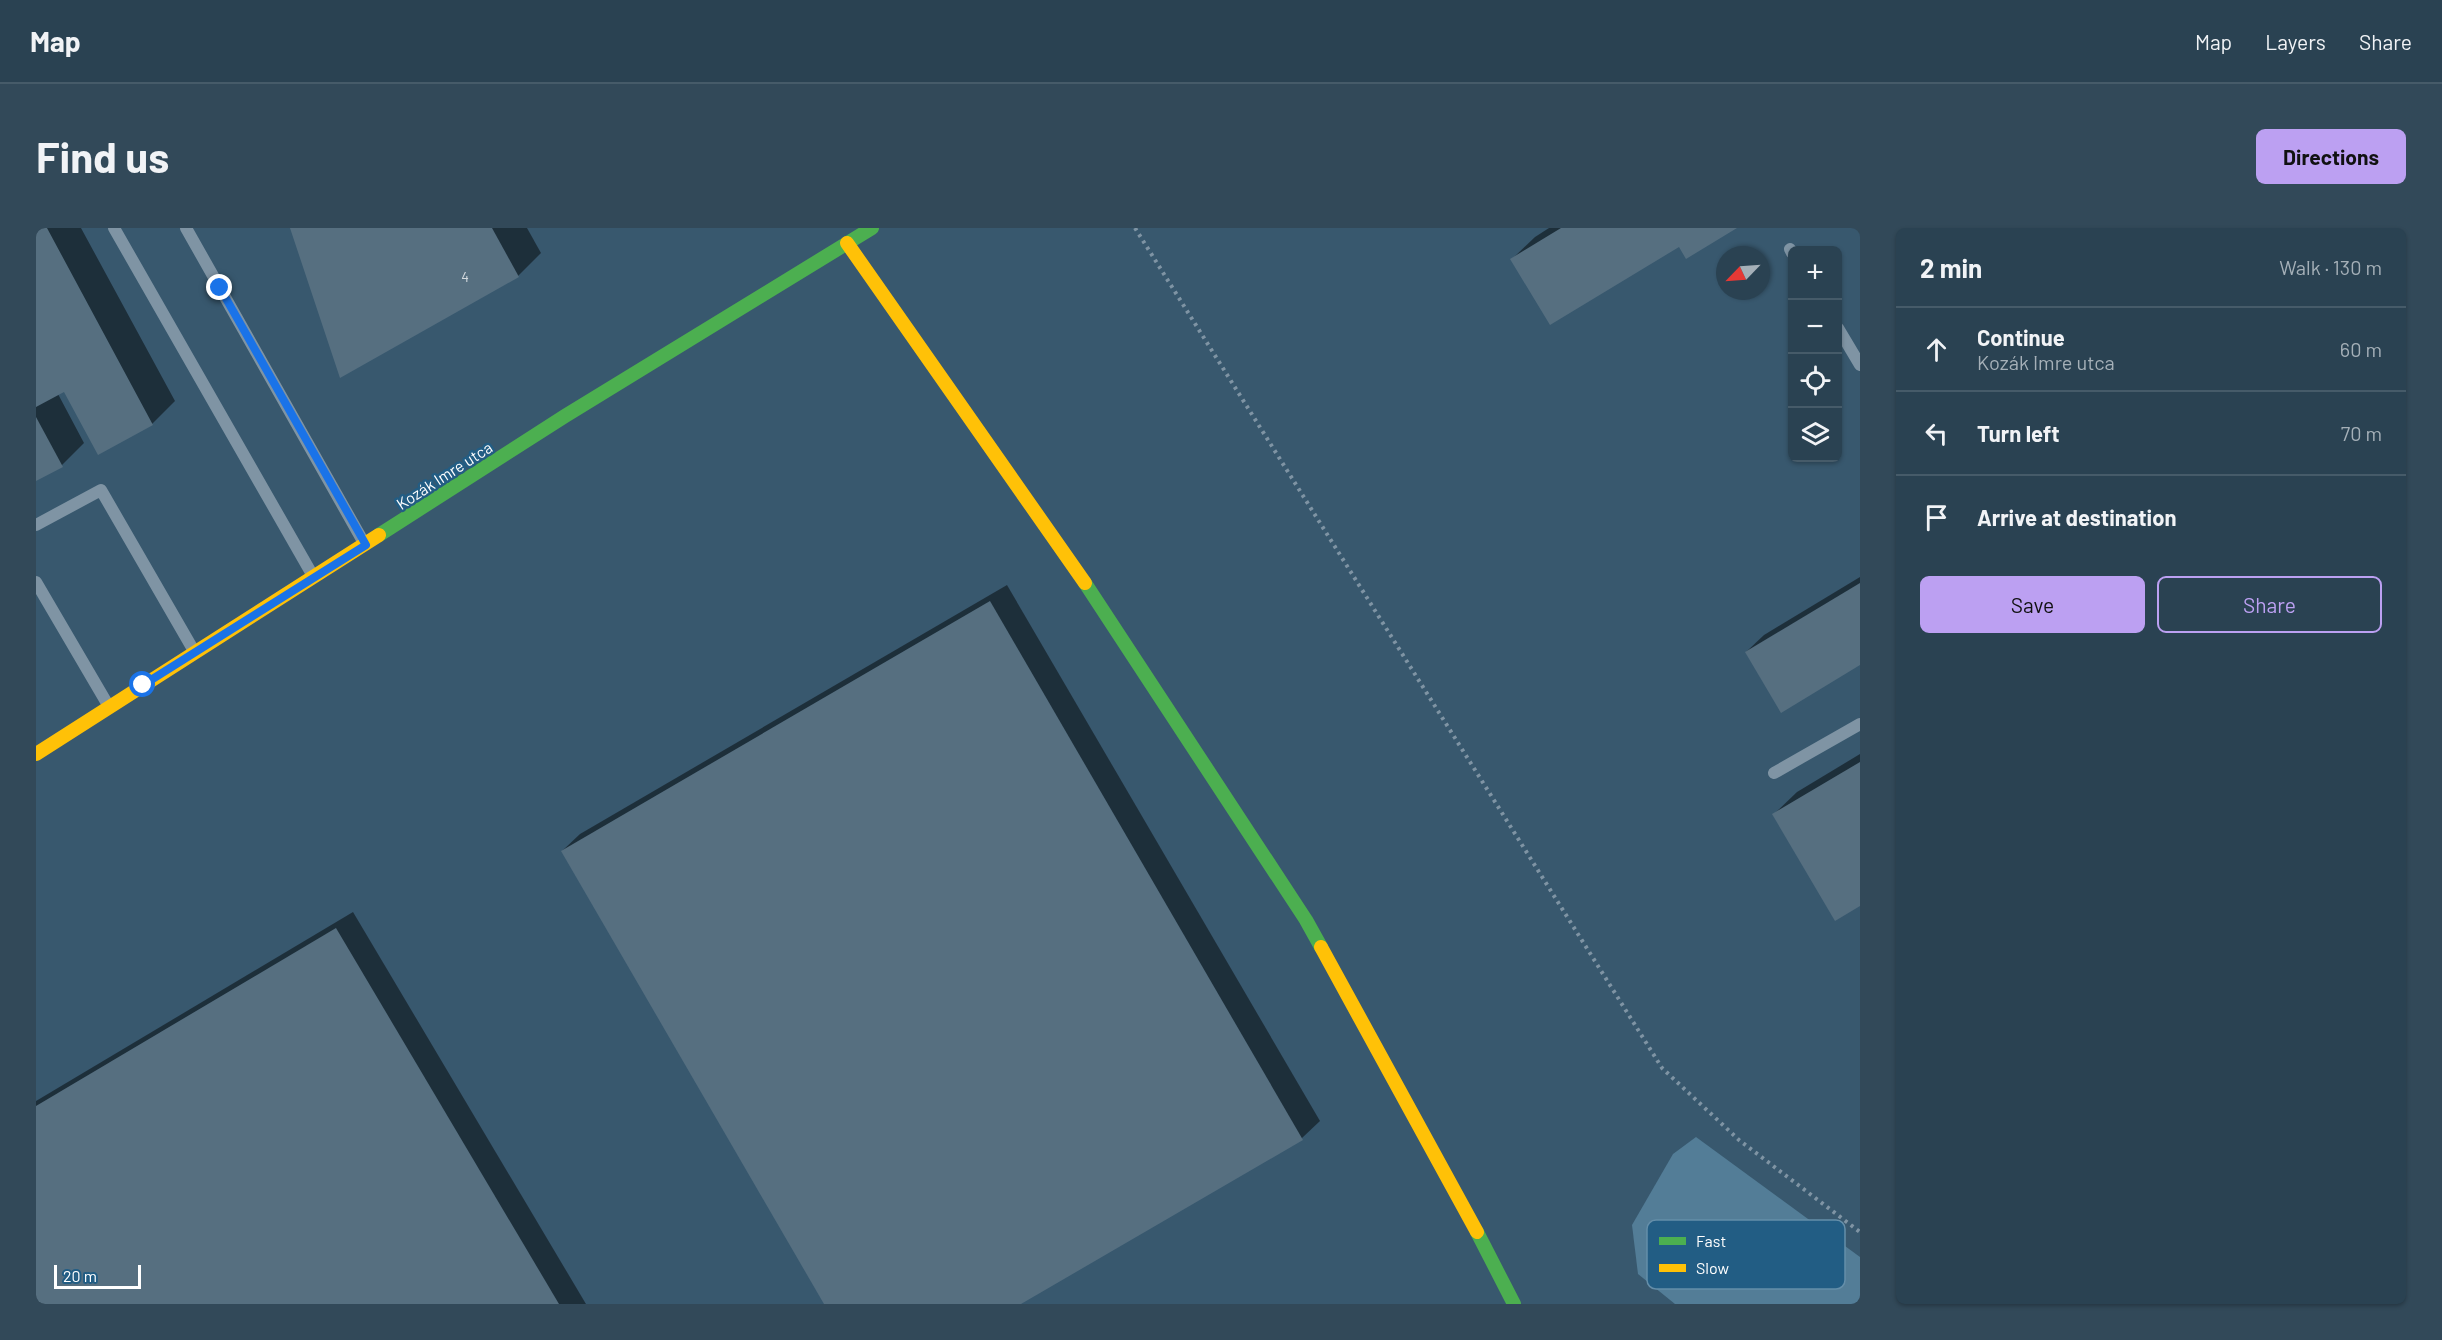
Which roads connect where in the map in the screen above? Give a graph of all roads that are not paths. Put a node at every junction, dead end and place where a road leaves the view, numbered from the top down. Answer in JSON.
{"nodes":[{"id":1,"x":114,"y":228,"type":"edge"},
{"id":2,"x":186,"y":228,"type":"edge"},
{"id":3,"x":872,"y":228,"type":"edge"},
{"id":4,"x":845,"y":239,"type":"junction"},
{"id":5,"x":1842,"y":335,"type":"edge"},
{"id":6,"x":1860,"y":366,"type":"edge"},
{"id":7,"x":36,"y":525,"type":"edge"},
{"id":8,"x":366,"y":545,"type":"junction"},
{"id":9,"x":314,"y":577,"type":"junction"},
{"id":10,"x":36,"y":582,"type":"edge"},
{"id":11,"x":194,"y":651,"type":"junction"},
{"id":12,"x":110,"y":707,"type":"junction"},
{"id":13,"x":1860,"y":724,"type":"edge"},
{"id":14,"x":41,"y":747,"type":"edge"},
{"id":15,"x":1774,"y":773,"type":"dead end"},
{"id":16,"x":1514,"y":1304,"type":"edge"}],
"edges":[{"from":1,"to":9,"type":"lane"},
{"from":2,"to":8,"type":"lane"},
{"from":3,"to":4,"type":"street","name":"Kozák Imre utca"},
{"from":4,"to":8,"type":"street","name":"Kozák Imre utca"},
{"from":4,"to":16,"type":"street"},
{"from":5,"to":6,"type":"lane"},
{"from":7,"to":11,"type":"lane"},
{"from":8,"to":9,"type":"street","name":"Kozák Imre utca"},
{"from":9,"to":11,"type":"street","name":"Kozák Imre utca"},
{"from":10,"to":12,"type":"lane"},
{"from":11,"to":12,"type":"street","name":"Kozák Imre utca"},
{"from":12,"to":14,"type":"street","name":"Kozák Imre utca"},
{"from":13,"to":15,"type":"lane"}]}
